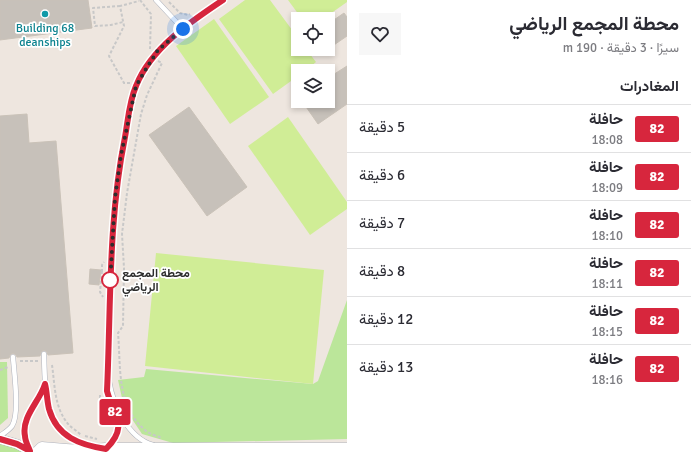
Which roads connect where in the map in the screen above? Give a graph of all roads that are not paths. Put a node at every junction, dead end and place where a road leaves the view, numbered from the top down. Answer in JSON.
{"nodes":[{"id":1,"x":156,"y":0,"type":"edge"},
{"id":2,"x":223,"y":0,"type":"edge"},
{"id":3,"x":183,"y":29,"type":"junction"},
{"id":4,"x":44,"y":354,"type":"dead end"},
{"id":5,"x":13,"y":356,"type":"dead end"},
{"id":6,"x":108,"y":372,"type":"junction"},
{"id":7,"x":45,"y":384,"type":"junction"},
{"id":8,"x":0,"y":437,"type":"edge"},
{"id":9,"x":103,"y":444,"type":"junction"},
{"id":10,"x":169,"y":444,"type":"junction"},
{"id":11,"x":347,"y":449,"type":"edge"},
{"id":12,"x":236,"y":450,"type":"edge"},
{"id":13,"x":33,"y":452,"type":"edge"}],
"edges":[{"from":1,"to":3,"type":"lane"},
{"from":2,"to":3,"type":"lane"},
{"from":3,"to":6,"type":"lane"},
{"from":4,"to":7,"type":"lane"},
{"from":5,"to":8,"type":"lane"},
{"from":6,"to":9,"type":"lane"},
{"from":6,"to":10,"type":"lane"},
{"from":7,"to":9,"type":"lane"},
{"from":7,"to":13,"type":"lane"},
{"from":8,"to":13,"type":"street"},
{"from":9,"to":10,"type":"street"},
{"from":9,"to":13,"type":"street"},
{"from":10,"to":12,"type":"street"},
{"from":11,"to":12,"type":"street"}]}
